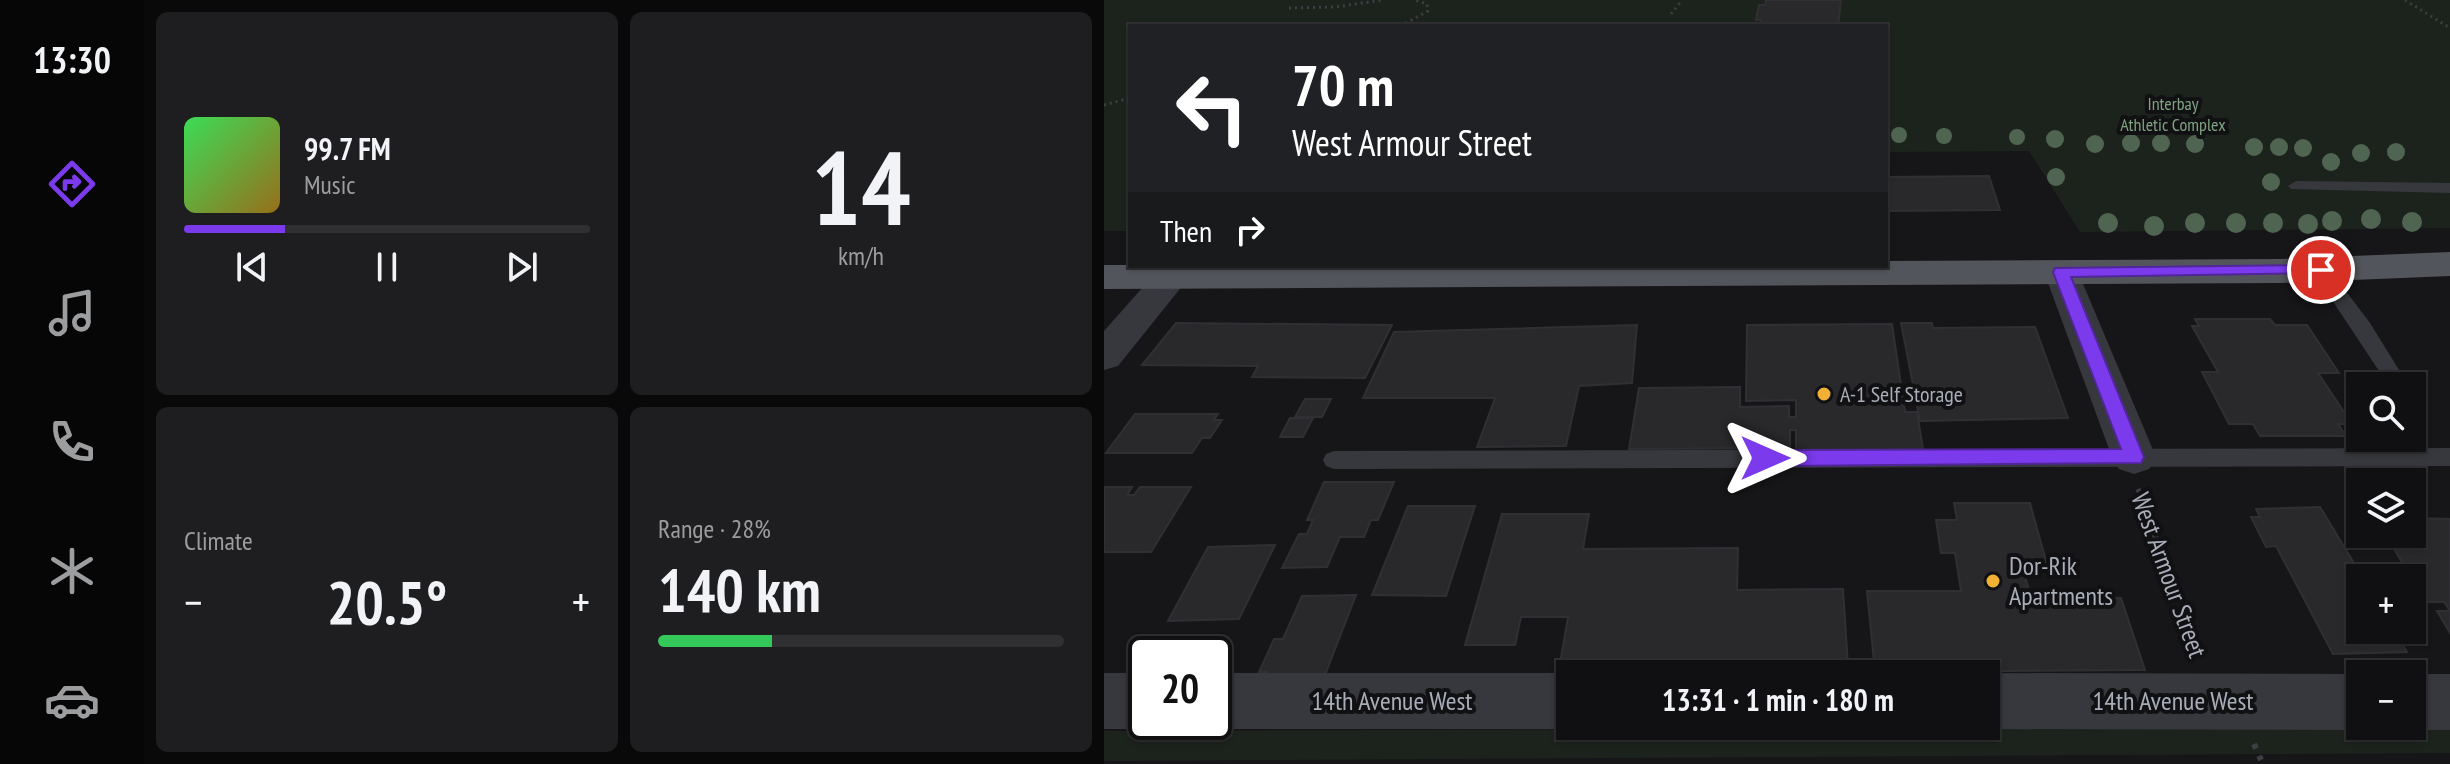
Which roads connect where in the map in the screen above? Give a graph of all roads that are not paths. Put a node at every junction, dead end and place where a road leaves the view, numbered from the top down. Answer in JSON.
{"nodes":[{"id":1,"x":2296,"y":186,"type":"dead end"},
{"id":2,"x":2450,"y":188,"type":"edge"},
{"id":3,"x":2450,"y":264,"type":"edge"},
{"id":4,"x":2321,"y":270,"type":"junction"},
{"id":5,"x":2061,"y":272,"type":"junction"},
{"id":6,"x":1171,"y":277,"type":"junction"},
{"id":7,"x":1106,"y":278,"type":"edge"},
{"id":8,"x":1104,"y":356,"type":"edge"},
{"id":9,"x":2390,"y":372,"type":"edge"},
{"id":10,"x":2450,"y":457,"type":"edge"},
{"id":11,"x":1334,"y":460,"type":"dead end"},
{"id":12,"x":2136,"y":471,"type":"junction"},
{"id":13,"x":1104,"y":701,"type":"edge"},
{"id":14,"x":1128,"y":701,"type":"edge"},
{"id":15,"x":1232,"y":701,"type":"edge"},
{"id":16,"x":1556,"y":701,"type":"edge"},
{"id":17,"x":2000,"y":701,"type":"edge"},
{"id":18,"x":2346,"y":702,"type":"edge"},
{"id":19,"x":2426,"y":702,"type":"edge"},
{"id":20,"x":2450,"y":702,"type":"edge"}],
"edges":[{"from":1,"to":2,"type":"lane"},
{"from":3,"to":4,"type":"main road"},
{"from":4,"to":5,"type":"main road"},
{"from":4,"to":9,"type":"lane"},
{"from":5,"to":6,"type":"main road"},
{"from":5,"to":12,"type":"street"},
{"from":6,"to":7,"type":"main road"},
{"from":6,"to":8,"type":"street"},
{"from":10,"to":12,"type":"lane"},
{"from":11,"to":12,"type":"lane"},
{"from":13,"to":14,"type":"street"},
{"from":15,"to":16,"type":"street","name":"14th Avenue West"},
{"from":17,"to":18,"type":"street","name":"14th Avenue West"},
{"from":19,"to":20,"type":"street"}]}
